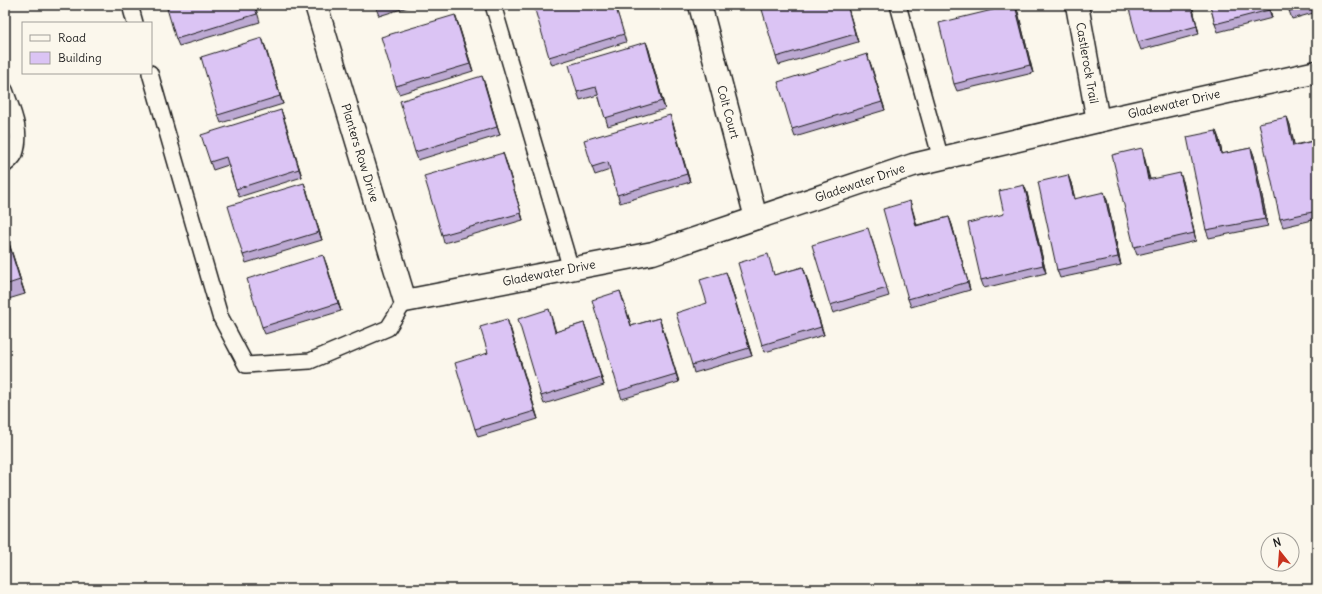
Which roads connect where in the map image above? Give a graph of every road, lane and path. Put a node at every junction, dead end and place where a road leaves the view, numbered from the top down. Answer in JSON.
{"nodes":[{"id":1,"x":130,"y":5,"type":"edge"},
{"id":2,"x":316,"y":5,"type":"edge"},
{"id":3,"x":493,"y":5,"type":"edge"},
{"id":4,"x":700,"y":5,"type":"edge"},
{"id":5,"x":898,"y":5,"type":"edge"},
{"id":6,"x":1077,"y":5,"type":"edge"},
{"id":7,"x":135,"y":22,"type":"edge"},
{"id":8,"x":1317,"y":72,"type":"edge"},
{"id":9,"x":150,"y":74,"type":"edge"},
{"id":10,"x":5,"y":90,"type":"edge"},
{"id":11,"x":1098,"y":121,"type":"junction"},
{"id":12,"x":941,"y":159,"type":"junction"},
{"id":13,"x":5,"y":165,"type":"edge"},
{"id":14,"x":756,"y":218,"type":"junction"},
{"id":15,"x":571,"y":269,"type":"junction"},
{"id":16,"x":405,"y":301,"type":"junction"}],
"edges":[{"from":1,"to":7,"type":"lane"},
{"from":2,"to":16,"type":"street","name":"Planters Row Drive"},
{"from":3,"to":15,"type":"lane"},
{"from":4,"to":14,"type":"street","name":"Colt Court"},
{"from":5,"to":12,"type":"lane"},
{"from":6,"to":11,"type":"street","name":"Castlerock Trail"},
{"from":8,"to":11,"type":"street","name":"Gladewater Drive"},
{"from":9,"to":16,"type":"lane"},
{"from":10,"to":13,"type":"lane"},
{"from":11,"to":12,"type":"street","name":"Gladewater Drive"},
{"from":12,"to":14,"type":"street","name":"Gladewater Drive"},
{"from":14,"to":15,"type":"street","name":"Gladewater Drive"},
{"from":15,"to":16,"type":"street","name":"Gladewater Drive"}]}
